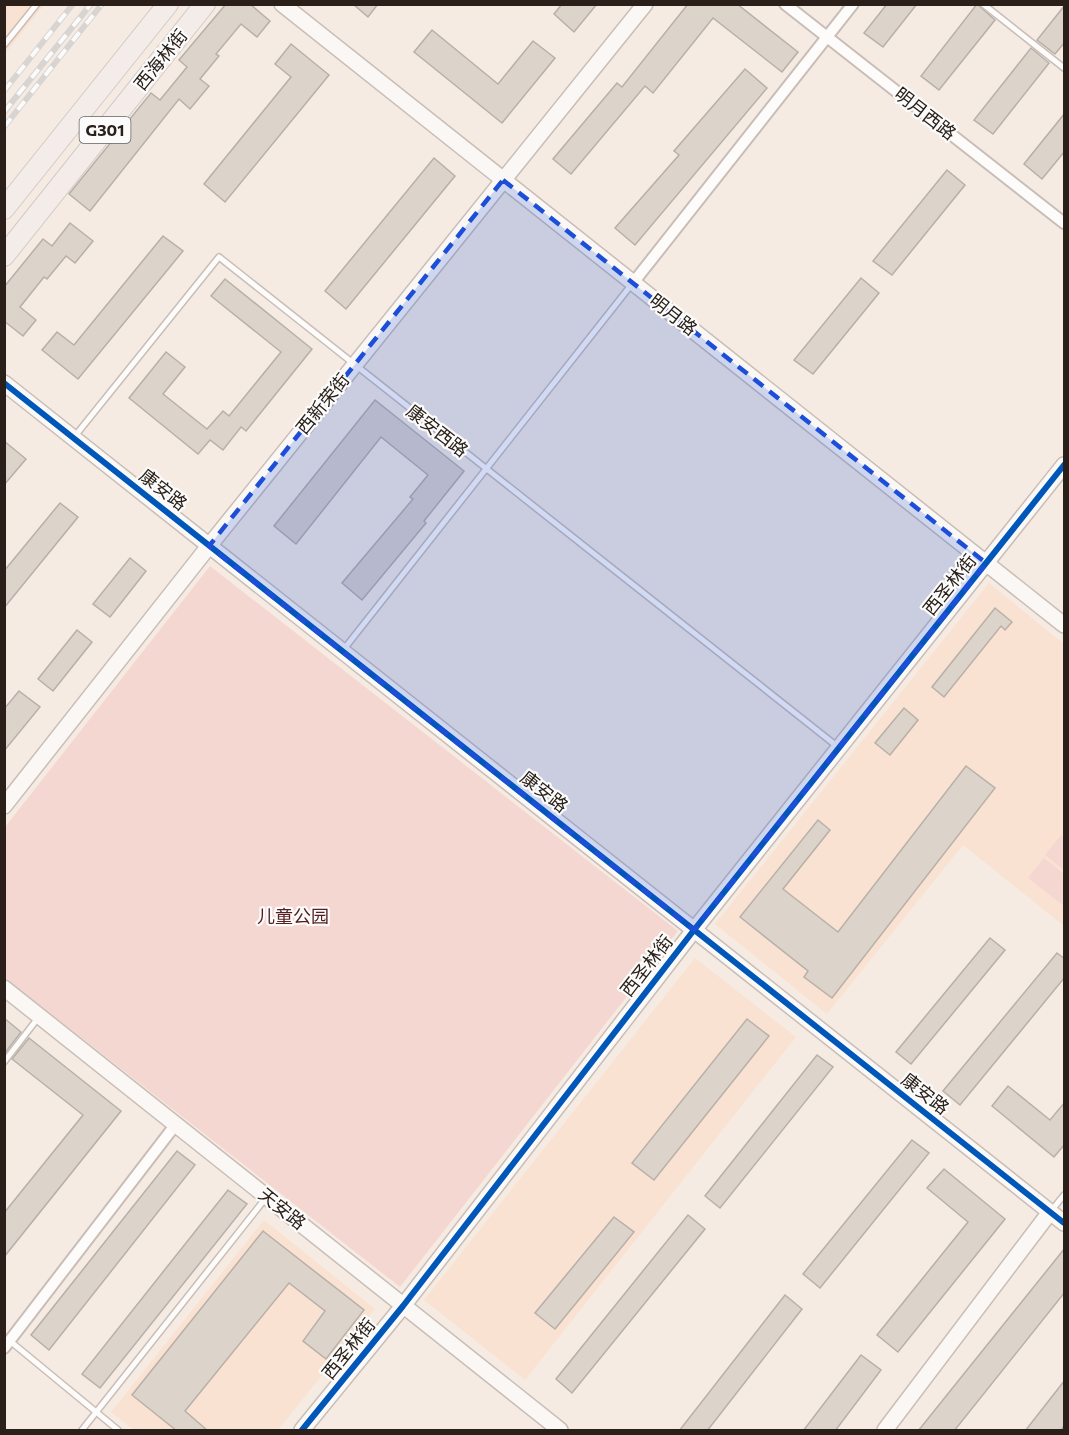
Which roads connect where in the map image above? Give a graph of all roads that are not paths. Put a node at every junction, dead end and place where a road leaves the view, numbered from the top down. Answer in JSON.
{"nodes":[{"id":1,"x":37,"y":4,"type":"edge"},
{"id":2,"x":168,"y":4,"type":"edge"},
{"id":3,"x":205,"y":4,"type":"edge"},
{"id":4,"x":282,"y":4,"type":"edge"},
{"id":5,"x":645,"y":4,"type":"edge"},
{"id":6,"x":785,"y":4,"type":"edge"},
{"id":7,"x":853,"y":4,"type":"edge"},
{"id":8,"x":983,"y":4,"type":"edge"},
{"id":9,"x":827,"y":37,"type":"junction"},
{"id":10,"x":4,"y":45,"type":"edge"},
{"id":11,"x":1065,"y":68,"type":"edge"},
{"id":12,"x":503,"y":180,"type":"junction"},
{"id":13,"x":4,"y":209,"type":"edge"},
{"id":14,"x":1065,"y":223,"type":"edge"},
{"id":15,"x":4,"y":256,"type":"edge"},
{"id":16,"x":633,"y":283,"type":"junction"},
{"id":17,"x":354,"y":366,"type":"junction"},
{"id":18,"x":4,"y":383,"type":"edge"},
{"id":19,"x":73,"y":438,"type":"junction"},
{"id":20,"x":1065,"y":465,"type":"edge"},
{"id":21,"x":486,"y":470,"type":"junction"},
{"id":22,"x":209,"y":546,"type":"junction"},
{"id":23,"x":986,"y":563,"type":"junction"},
{"id":24,"x":1065,"y":625,"type":"edge"},
{"id":25,"x":343,"y":651,"type":"junction"},
{"id":26,"x":839,"y":748,"type":"junction"},
{"id":27,"x":4,"y":806,"type":"edge"},
{"id":28,"x":694,"y":930,"type":"junction"},
{"id":29,"x":4,"y":988,"type":"edge"},
{"id":30,"x":40,"y":1016,"type":"junction"},
{"id":31,"x":4,"y":1062,"type":"edge"},
{"id":32,"x":176,"y":1124,"type":"junction"},
{"id":33,"x":1065,"y":1195,"type":"edge"},
{"id":34,"x":267,"y":1197,"type":"junction"},
{"id":35,"x":1050,"y":1212,"type":"junction"},
{"id":36,"x":1065,"y":1223,"type":"edge"},
{"id":37,"x":403,"y":1306,"type":"junction"},
{"id":38,"x":7,"y":1344,"type":"edge"},
{"id":39,"x":96,"y":1412,"type":"junction"},
{"id":40,"x":81,"y":1431,"type":"edge"},
{"id":41,"x":118,"y":1431,"type":"edge"},
{"id":42,"x":302,"y":1431,"type":"edge"},
{"id":43,"x":560,"y":1431,"type":"edge"},
{"id":44,"x":885,"y":1431,"type":"edge"}],
"edges":[{"from":1,"to":10,"type":"lane"},
{"from":2,"to":13,"type":"highway","name":"西海林街","number":"G301"},
{"from":3,"to":15,"type":"highway","name":"西海林街","number":"G301"},
{"from":4,"to":12,"type":"street","name":"明月路"},
{"from":5,"to":12,"type":"street","name":"西新荣街"},
{"from":6,"to":9,"type":"street","name":"明月西路"},
{"from":7,"to":9,"type":"street"},
{"from":8,"to":11,"type":"lane"},
{"from":9,"to":14,"type":"street","name":"明月西路"},
{"from":9,"to":16,"type":"street"},
{"from":12,"to":16,"type":"street","name":"明月路"},
{"from":12,"to":17,"type":"street","name":"西新荣街"},
{"from":16,"to":21,"type":"lane"},
{"from":16,"to":23,"type":"street","name":"明月路"},
{"from":17,"to":19,"type":"lane","name":"康安西路"},
{"from":17,"to":21,"type":"lane","name":"康安西路"},
{"from":17,"to":22,"type":"street","name":"西新荣街"},
{"from":18,"to":19,"type":"street","name":"康安路"},
{"from":19,"to":22,"type":"street","name":"康安路"},
{"from":20,"to":23,"type":"street","name":"西圣林街"},
{"from":21,"to":25,"type":"lane"},
{"from":21,"to":26,"type":"lane","name":"康安西路"},
{"from":22,"to":25,"type":"street","name":"康安路"},
{"from":22,"to":27,"type":"street","name":"西新荣街"},
{"from":23,"to":24,"type":"street","name":"明月路"},
{"from":23,"to":26,"type":"street","name":"西圣林街"},
{"from":25,"to":28,"type":"street","name":"康安路"},
{"from":26,"to":28,"type":"street","name":"西圣林街"},
{"from":28,"to":35,"type":"street","name":"康安路"},
{"from":28,"to":37,"type":"street","name":"西圣林街"},
{"from":29,"to":30,"type":"street","name":"天安路"},
{"from":30,"to":31,"type":"lane"},
{"from":30,"to":32,"type":"street","name":"天安路"},
{"from":32,"to":34,"type":"street","name":"天安路"},
{"from":32,"to":38,"type":"street"},
{"from":33,"to":35,"type":"lane"},
{"from":34,"to":37,"type":"street","name":"天安路"},
{"from":34,"to":39,"type":"lane"},
{"from":35,"to":36,"type":"street","name":"康安路"},
{"from":35,"to":44,"type":"street"},
{"from":37,"to":42,"type":"street","name":"西圣林街"},
{"from":37,"to":43,"type":"street","name":"天安路"},
{"from":38,"to":39,"type":"lane"},
{"from":39,"to":40,"type":"lane"},
{"from":39,"to":41,"type":"lane"}]}
